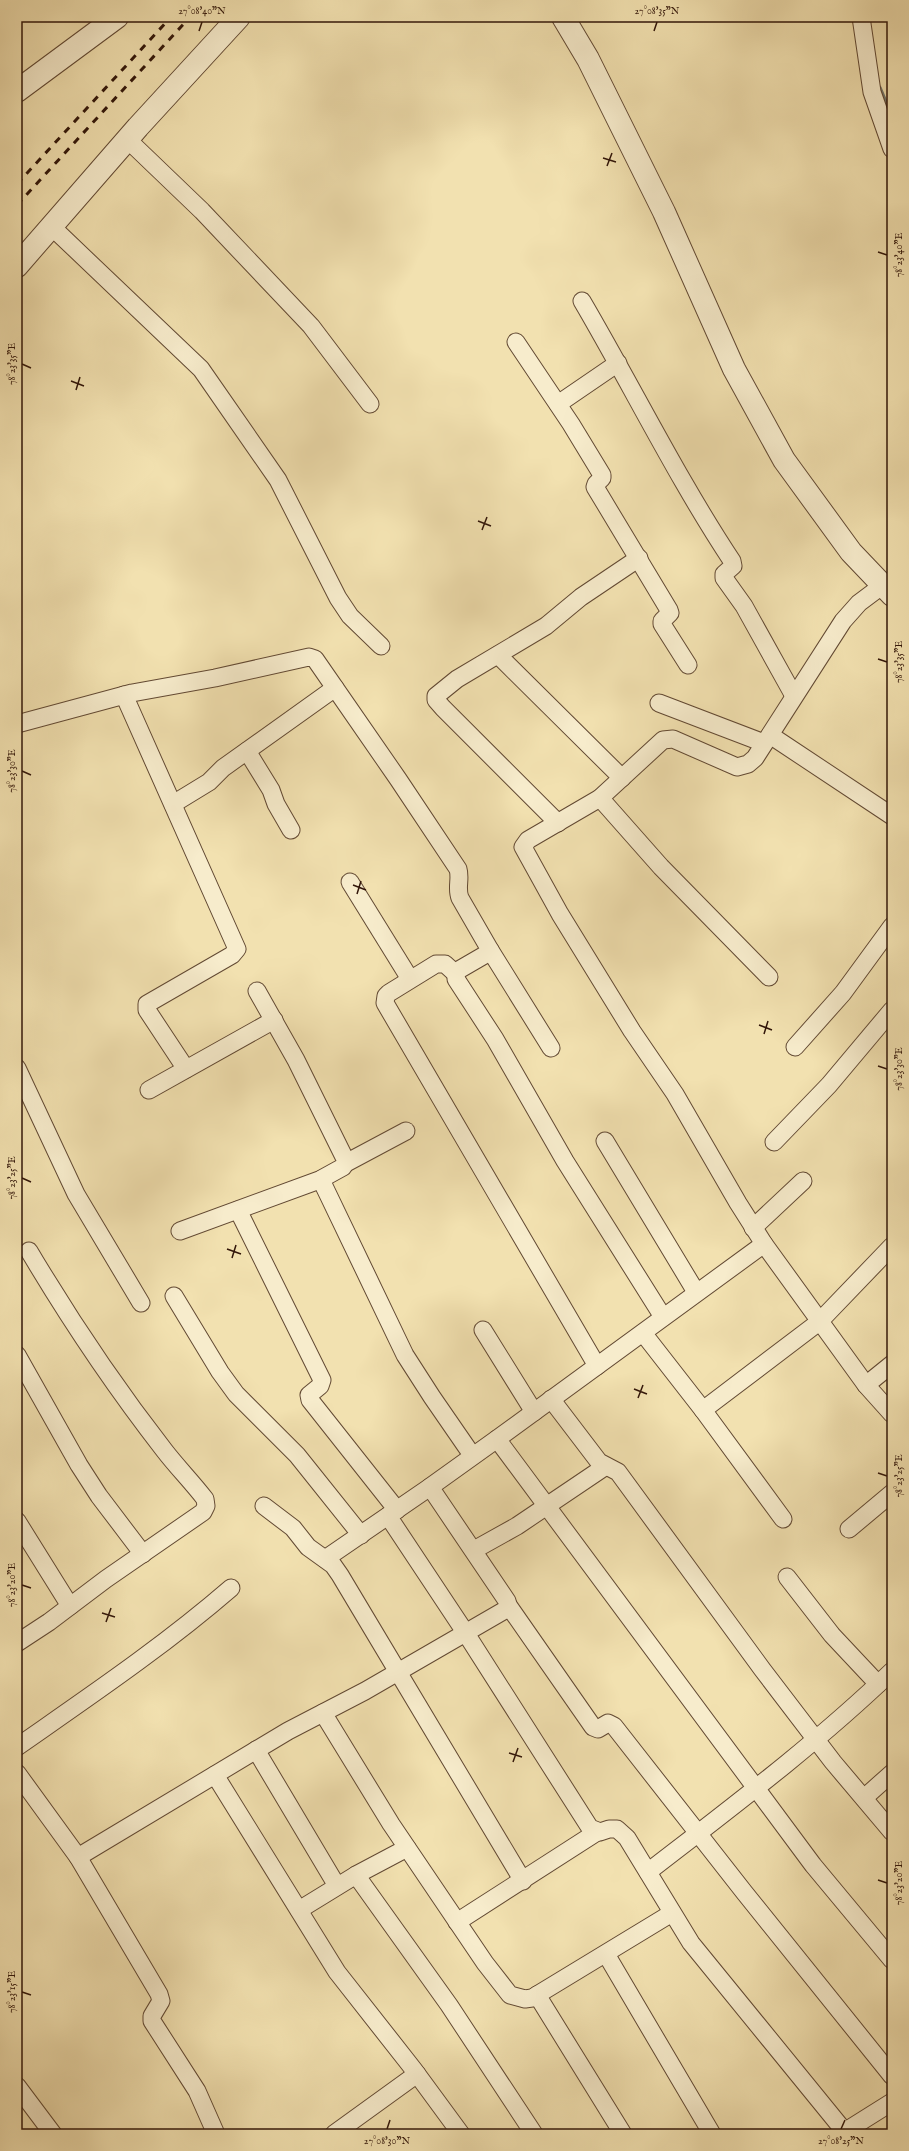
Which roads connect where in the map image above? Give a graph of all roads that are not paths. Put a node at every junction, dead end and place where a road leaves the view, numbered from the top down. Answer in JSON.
{"nodes":[{"id":1,"x":117,"y":17,"type":"edge"},
{"id":2,"x":239,"y":17,"type":"edge"},
{"id":3,"x":563,"y":17,"type":"edge"},
{"id":4,"x":861,"y":17,"type":"edge"},
{"id":5,"x":17,"y":91,"type":"edge"},
{"id":6,"x":127,"y":139,"type":"junction"},
{"id":7,"x":892,"y":149,"type":"edge"},
{"id":8,"x":52,"y":227,"type":"junction"},
{"id":9,"x":17,"y":266,"type":"edge"},
{"id":10,"x":582,"y":301,"type":"dead end"},
{"id":11,"x":516,"y":342,"type":"dead end"},
{"id":12,"x":618,"y":363,"type":"junction"},
{"id":13,"x":370,"y":404,"type":"dead end"},
{"id":14,"x":558,"y":404,"type":"junction"},
{"id":15,"x":639,"y":558,"type":"junction"},
{"id":16,"x":887,"y":590,"type":"edge"},
{"id":17,"x":380,"y":646,"type":"dead end"},
{"id":18,"x":498,"y":655,"type":"junction"},
{"id":19,"x":688,"y":665,"type":"dead end"},
{"id":20,"x":335,"y":688,"type":"junction"},
{"id":21,"x":124,"y":695,"type":"junction"},
{"id":22,"x":794,"y":696,"type":"junction"},
{"id":23,"x":659,"y":703,"type":"dead end"},
{"id":24,"x":17,"y":724,"type":"edge"},
{"id":25,"x":767,"y":739,"type":"junction"},
{"id":26,"x":247,"y":751,"type":"junction"},
{"id":27,"x":622,"y":778,"type":"junction"},
{"id":28,"x":600,"y":798,"type":"junction"},
{"id":29,"x":174,"y":804,"type":"junction"},
{"id":30,"x":892,"y":816,"type":"edge"},
{"id":31,"x":558,"y":823,"type":"junction"},
{"id":32,"x":291,"y":830,"type":"dead end"},
{"id":33,"x":350,"y":882,"type":"dead end"},
{"id":34,"x":892,"y":926,"type":"edge"},
{"id":35,"x":490,"y":950,"type":"junction"},
{"id":36,"x":456,"y":974,"type":"junction"},
{"id":37,"x":769,"y":977,"type":"dead end"},
{"id":38,"x":410,"y":979,"type":"junction"},
{"id":39,"x":257,"y":991,"type":"dead end"},
{"id":40,"x":892,"y":1010,"type":"edge"},
{"id":41,"x":274,"y":1020,"type":"junction"},
{"id":42,"x":795,"y":1047,"type":"dead end"},
{"id":43,"x":551,"y":1048,"type":"dead end"},
{"id":44,"x":17,"y":1068,"type":"edge"},
{"id":45,"x":186,"y":1069,"type":"junction"},
{"id":46,"x":149,"y":1090,"type":"dead end"},
{"id":47,"x":406,"y":1131,"type":"dead end"},
{"id":48,"x":605,"y":1141,"type":"dead end"},
{"id":49,"x":774,"y":1142,"type":"dead end"},
{"id":50,"x":346,"y":1163,"type":"junction"},
{"id":51,"x":322,"y":1179,"type":"junction"},
{"id":52,"x":803,"y":1181,"type":"dead end"},
{"id":53,"x":238,"y":1210,"type":"junction"},
{"id":54,"x":754,"y":1228,"type":"junction"},
{"id":55,"x":180,"y":1231,"type":"dead end"},
{"id":56,"x":764,"y":1244,"type":"junction"},
{"id":57,"x":892,"y":1246,"type":"edge"},
{"id":58,"x":29,"y":1251,"type":"dead end"},
{"id":59,"x":696,"y":1292,"type":"junction"},
{"id":60,"x":174,"y":1296,"type":"dead end"},
{"id":61,"x":141,"y":1303,"type":"dead end"},
{"id":62,"x":663,"y":1317,"type":"junction"},
{"id":63,"x":819,"y":1322,"type":"junction"},
{"id":64,"x":483,"y":1330,"type":"dead end"},
{"id":65,"x":643,"y":1333,"type":"junction"},
{"id":66,"x":17,"y":1355,"type":"edge"},
{"id":67,"x":892,"y":1364,"type":"edge"},
{"id":68,"x":597,"y":1366,"type":"junction"},
{"id":69,"x":866,"y":1385,"type":"junction"},
{"id":70,"x":551,"y":1399,"type":"junction"},
{"id":71,"x":703,"y":1410,"type":"junction"},
{"id":72,"x":534,"y":1412,"type":"junction"},
{"id":73,"x":892,"y":1414,"type":"edge"},
{"id":74,"x":498,"y":1440,"type":"junction"},
{"id":75,"x":472,"y":1455,"type":"junction"},
{"id":76,"x":606,"y":1466,"type":"junction"},
{"id":77,"x":430,"y":1486,"type":"junction"},
{"id":78,"x":892,"y":1493,"type":"edge"},
{"id":79,"x":264,"y":1506,"type":"dead end"},
{"id":80,"x":547,"y":1506,"type":"junction"},
{"id":81,"x":393,"y":1513,"type":"junction"},
{"id":82,"x":783,"y":1519,"type":"dead end"},
{"id":83,"x":17,"y":1522,"type":"edge"},
{"id":84,"x":849,"y":1529,"type":"dead end"},
{"id":85,"x":361,"y":1535,"type":"junction"},
{"id":86,"x":474,"y":1550,"type":"junction"},
{"id":87,"x":143,"y":1554,"type":"junction"},
{"id":88,"x":325,"y":1559,"type":"junction"},
{"id":89,"x":787,"y":1577,"type":"dead end"},
{"id":90,"x":231,"y":1588,"type":"dead end"},
{"id":91,"x":508,"y":1605,"type":"junction"},
{"id":92,"x":70,"y":1606,"type":"junction"},
{"id":93,"x":465,"y":1632,"type":"junction"},
{"id":94,"x":17,"y":1643,"type":"edge"},
{"id":95,"x":892,"y":1671,"type":"edge"},
{"id":96,"x":396,"y":1672,"type":"junction"},
{"id":97,"x":878,"y":1684,"type":"junction"},
{"id":98,"x":323,"y":1713,"type":"junction"},
{"id":99,"x":816,"y":1739,"type":"junction"},
{"id":100,"x":17,"y":1747,"type":"edge"},
{"id":101,"x":256,"y":1750,"type":"junction"},
{"id":102,"x":17,"y":1773,"type":"edge"},
{"id":103,"x":892,"y":1773,"type":"edge"},
{"id":104,"x":215,"y":1776,"type":"junction"},
{"id":105,"x":756,"y":1789,"type":"junction"},
{"id":106,"x":864,"y":1798,"type":"junction"},
{"id":107,"x":597,"y":1832,"type":"junction"},
{"id":108,"x":892,"y":1832,"type":"edge"},
{"id":109,"x":698,"y":1833,"type":"junction"},
{"id":110,"x":407,"y":1848,"type":"junction"},
{"id":111,"x":78,"y":1857,"type":"junction"},
{"id":112,"x":648,"y":1872,"type":"junction"},
{"id":113,"x":356,"y":1875,"type":"junction"},
{"id":114,"x":523,"y":1881,"type":"junction"},
{"id":115,"x":337,"y":1886,"type":"junction"},
{"id":116,"x":299,"y":1910,"type":"junction"},
{"id":117,"x":672,"y":1913,"type":"junction"},
{"id":118,"x":457,"y":1922,"type":"junction"},
{"id":119,"x":606,"y":1954,"type":"junction"},
{"id":120,"x":892,"y":1960,"type":"edge"},
{"id":121,"x":537,"y":1995,"type":"junction"},
{"id":122,"x":417,"y":2074,"type":"junction"},
{"id":123,"x":892,"y":2076,"type":"edge"},
{"id":124,"x":17,"y":2086,"type":"edge"},
{"id":125,"x":892,"y":2102,"type":"edge"},
{"id":126,"x":843,"y":2133,"type":"edge"},
{"id":127,"x":53,"y":2134,"type":"edge"},
{"id":128,"x":216,"y":2134,"type":"edge"},
{"id":129,"x":334,"y":2134,"type":"edge"},
{"id":130,"x":461,"y":2134,"type":"edge"},
{"id":131,"x":534,"y":2134,"type":"edge"},
{"id":132,"x":623,"y":2134,"type":"edge"},
{"id":133,"x":712,"y":2134,"type":"edge"}],
"edges":[{"from":1,"to":5,"type":"street"},
{"from":2,"to":6,"type":"street"},
{"from":3,"to":16,"type":"street"},
{"from":4,"to":7,"type":"street"},
{"from":6,"to":8,"type":"street"},
{"from":6,"to":13,"type":"street"},
{"from":8,"to":9,"type":"street"},
{"from":8,"to":17,"type":"street"},
{"from":10,"to":12,"type":"street"},
{"from":11,"to":14,"type":"street"},
{"from":12,"to":14,"type":"street"},
{"from":12,"to":22,"type":"street"},
{"from":14,"to":15,"type":"street"},
{"from":15,"to":18,"type":"street"},
{"from":15,"to":19,"type":"street"},
{"from":16,"to":22,"type":"street"},
{"from":18,"to":27,"type":"street"},
{"from":18,"to":31,"type":"street"},
{"from":20,"to":21,"type":"street"},
{"from":20,"to":26,"type":"street"},
{"from":20,"to":35,"type":"street"},
{"from":21,"to":24,"type":"street"},
{"from":21,"to":29,"type":"street"},
{"from":22,"to":25,"type":"street"},
{"from":23,"to":25,"type":"street"},
{"from":25,"to":27,"type":"street"},
{"from":25,"to":30,"type":"street"},
{"from":26,"to":29,"type":"street"},
{"from":26,"to":32,"type":"street"},
{"from":27,"to":28,"type":"street"},
{"from":28,"to":31,"type":"street"},
{"from":28,"to":37,"type":"street"},
{"from":29,"to":45,"type":"street"},
{"from":31,"to":54,"type":"street"},
{"from":33,"to":38,"type":"street"},
{"from":34,"to":42,"type":"street"},
{"from":35,"to":36,"type":"street"},
{"from":35,"to":43,"type":"street"},
{"from":36,"to":38,"type":"street"},
{"from":36,"to":62,"type":"street"},
{"from":38,"to":68,"type":"street"},
{"from":39,"to":41,"type":"street"},
{"from":40,"to":49,"type":"street"},
{"from":41,"to":45,"type":"street"},
{"from":41,"to":50,"type":"street"},
{"from":44,"to":61,"type":"street"},
{"from":45,"to":46,"type":"street"},
{"from":47,"to":50,"type":"street"},
{"from":48,"to":59,"type":"street"},
{"from":50,"to":51,"type":"street"},
{"from":51,"to":53,"type":"street"},
{"from":51,"to":75,"type":"street"},
{"from":52,"to":54,"type":"street"},
{"from":53,"to":55,"type":"street"},
{"from":53,"to":81,"type":"street"},
{"from":54,"to":56,"type":"street"},
{"from":56,"to":59,"type":"street"},
{"from":56,"to":63,"type":"street"},
{"from":57,"to":63,"type":"street"},
{"from":58,"to":87,"type":"street"},
{"from":59,"to":62,"type":"street"},
{"from":60,"to":85,"type":"street"},
{"from":62,"to":65,"type":"street"},
{"from":63,"to":69,"type":"street"},
{"from":63,"to":71,"type":"street"},
{"from":64,"to":72,"type":"street"},
{"from":65,"to":68,"type":"street"},
{"from":65,"to":71,"type":"street"},
{"from":66,"to":87,"type":"street"},
{"from":67,"to":69,"type":"street"},
{"from":68,"to":70,"type":"street"},
{"from":69,"to":73,"type":"street"},
{"from":70,"to":72,"type":"street"},
{"from":70,"to":76,"type":"street"},
{"from":71,"to":82,"type":"street"},
{"from":72,"to":74,"type":"street"},
{"from":74,"to":75,"type":"street"},
{"from":74,"to":80,"type":"street"},
{"from":75,"to":77,"type":"street"},
{"from":76,"to":80,"type":"street"},
{"from":76,"to":99,"type":"street"},
{"from":77,"to":81,"type":"street"},
{"from":77,"to":86,"type":"street"},
{"from":78,"to":84,"type":"street"},
{"from":79,"to":88,"type":"street"},
{"from":80,"to":86,"type":"street"},
{"from":80,"to":105,"type":"street"},
{"from":81,"to":85,"type":"street"},
{"from":81,"to":93,"type":"street"},
{"from":83,"to":92,"type":"street"},
{"from":85,"to":88,"type":"street"},
{"from":86,"to":91,"type":"street"},
{"from":87,"to":92,"type":"street"},
{"from":88,"to":96,"type":"street"},
{"from":89,"to":97,"type":"street"},
{"from":90,"to":100,"type":"street"},
{"from":91,"to":93,"type":"street"},
{"from":91,"to":109,"type":"street"},
{"from":92,"to":94,"type":"street"},
{"from":93,"to":96,"type":"street"},
{"from":93,"to":107,"type":"street"},
{"from":95,"to":97,"type":"street"},
{"from":96,"to":98,"type":"street"},
{"from":96,"to":114,"type":"street"},
{"from":97,"to":99,"type":"street"},
{"from":98,"to":101,"type":"street"},
{"from":98,"to":110,"type":"street"},
{"from":99,"to":105,"type":"street"},
{"from":99,"to":106,"type":"street"},
{"from":101,"to":104,"type":"street"},
{"from":101,"to":115,"type":"street"},
{"from":102,"to":111,"type":"street"},
{"from":103,"to":106,"type":"street"},
{"from":104,"to":111,"type":"street"},
{"from":104,"to":116,"type":"street"},
{"from":105,"to":109,"type":"street"},
{"from":105,"to":120,"type":"street"},
{"from":106,"to":108,"type":"street"},
{"from":107,"to":112,"type":"street"},
{"from":107,"to":114,"type":"street"},
{"from":109,"to":112,"type":"street"},
{"from":109,"to":123,"type":"street"},
{"from":110,"to":113,"type":"street"},
{"from":110,"to":118,"type":"street"},
{"from":111,"to":128,"type":"street"},
{"from":112,"to":117,"type":"street"},
{"from":113,"to":115,"type":"street"},
{"from":113,"to":131,"type":"street"},
{"from":114,"to":118,"type":"street"},
{"from":115,"to":116,"type":"street"},
{"from":116,"to":122,"type":"street"},
{"from":117,"to":119,"type":"street"},
{"from":117,"to":126,"type":"street"},
{"from":118,"to":121,"type":"street"},
{"from":119,"to":121,"type":"street"},
{"from":119,"to":133,"type":"street"},
{"from":121,"to":132,"type":"street"},
{"from":122,"to":129,"type":"street"},
{"from":122,"to":130,"type":"street"},
{"from":124,"to":127,"type":"street"},
{"from":125,"to":126,"type":"street"}]}
